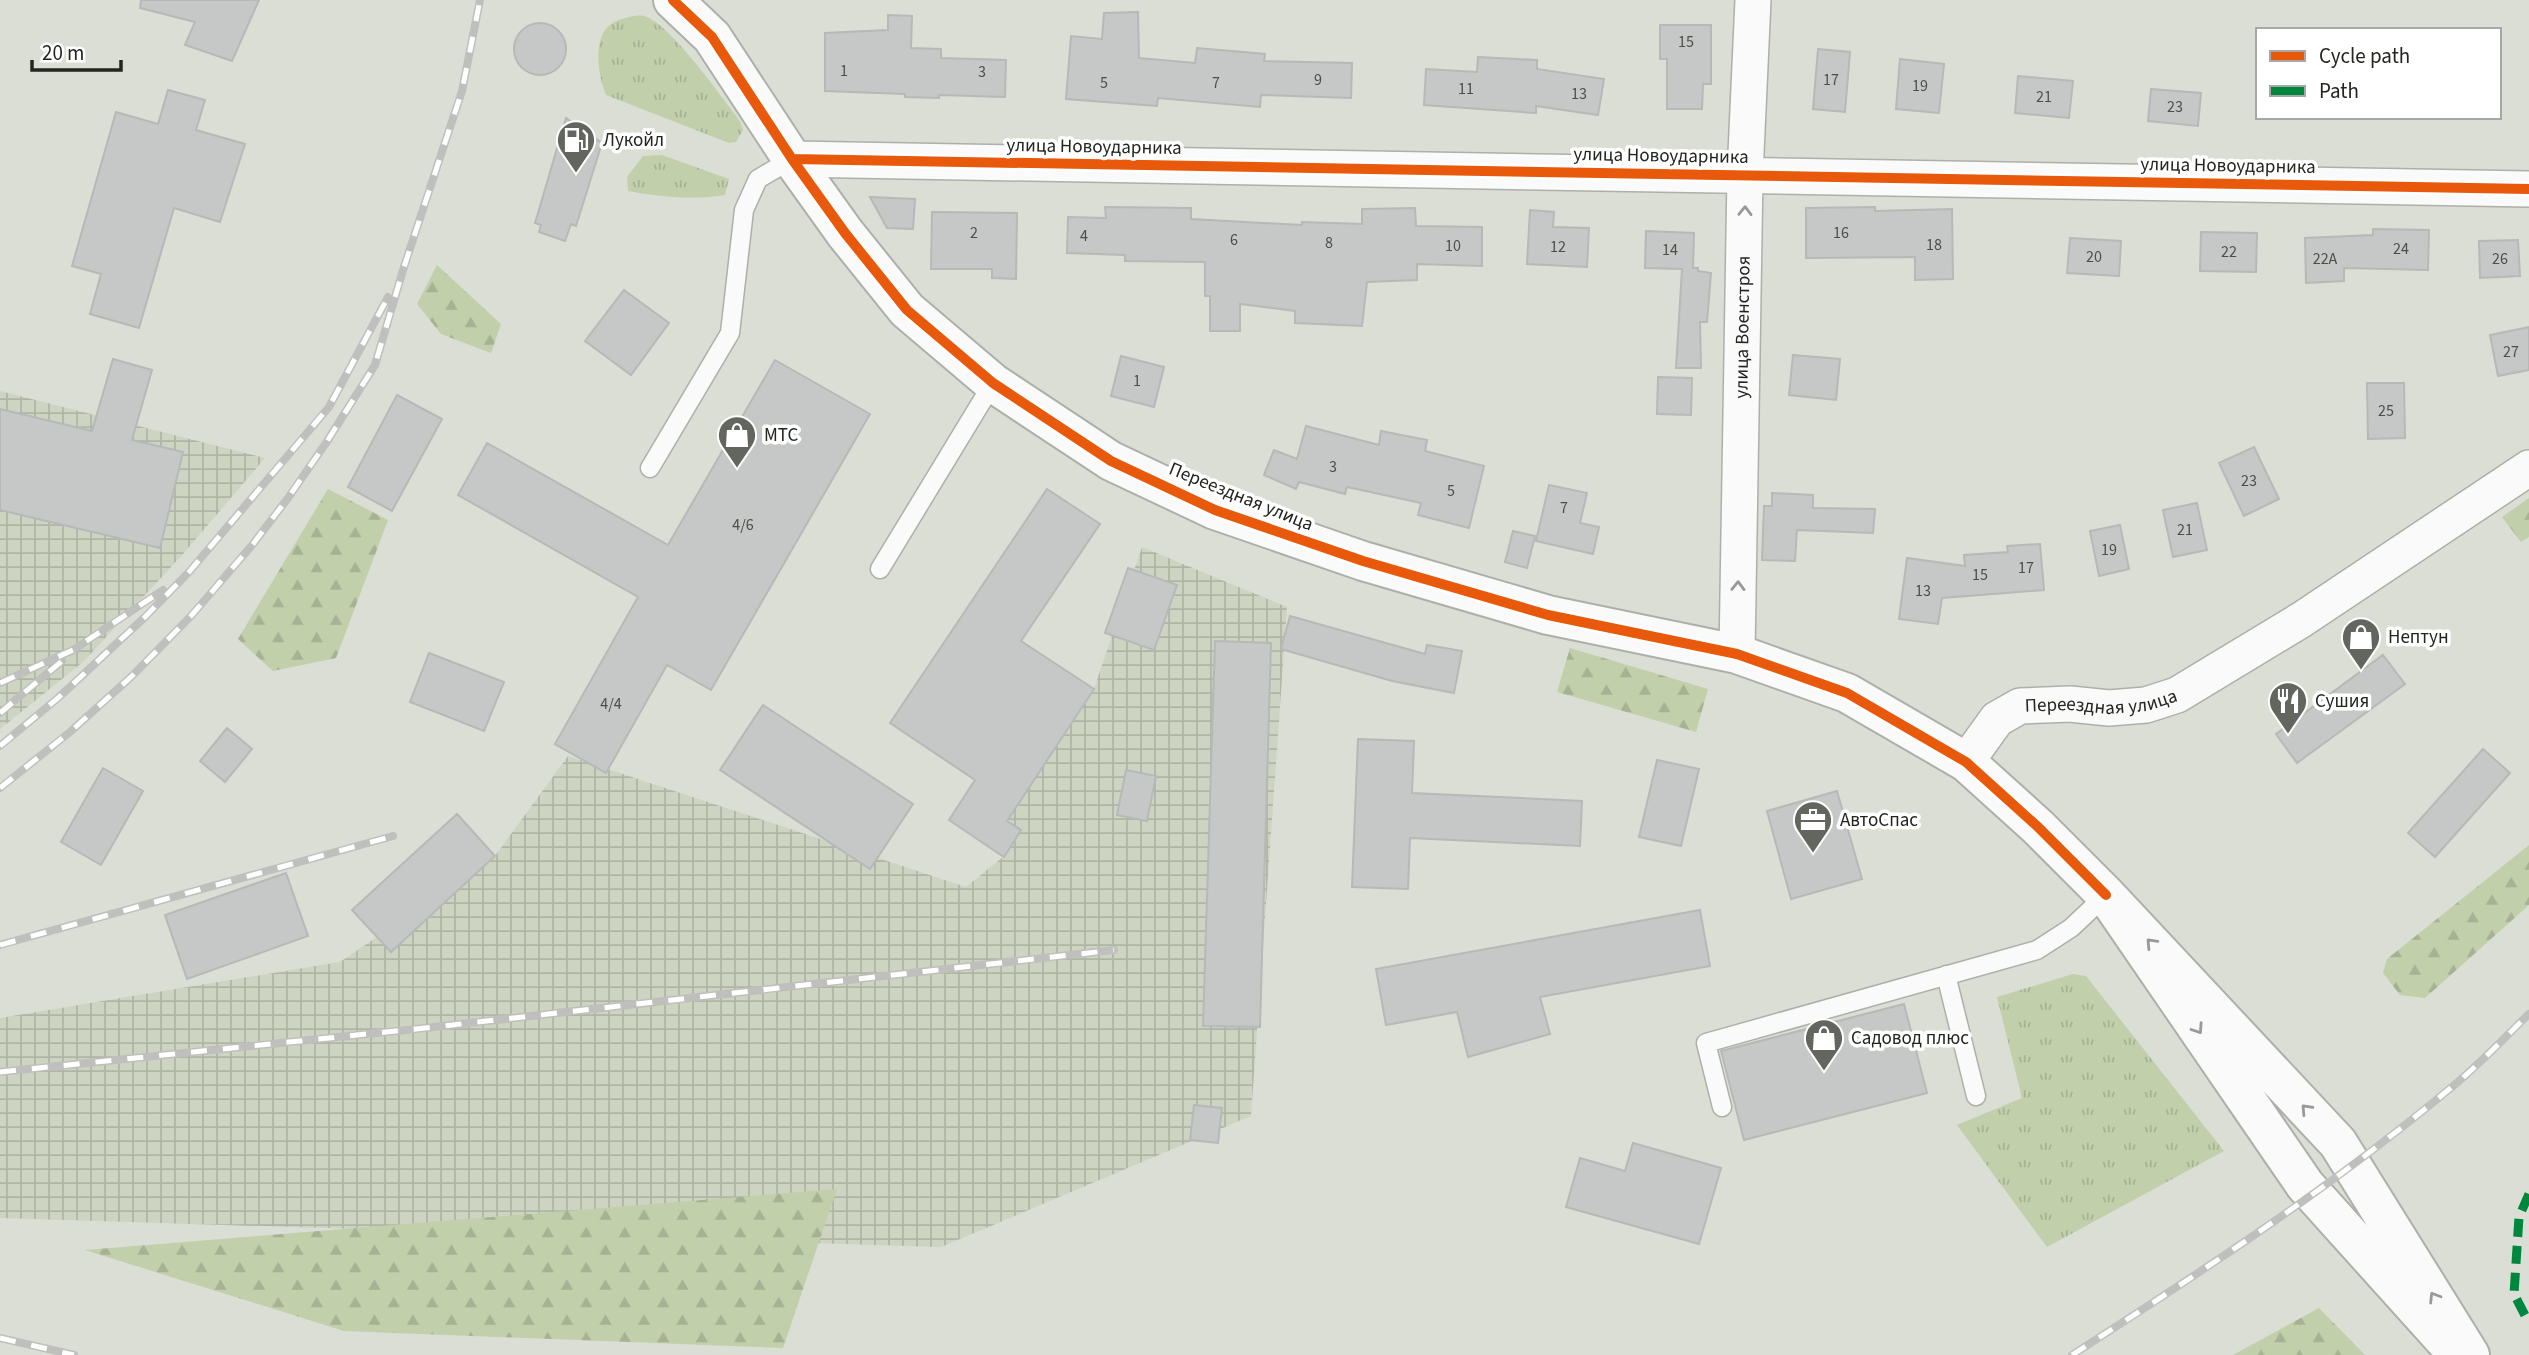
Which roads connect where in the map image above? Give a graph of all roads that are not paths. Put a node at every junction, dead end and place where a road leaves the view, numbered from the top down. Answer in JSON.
{"nodes":[{"id":1,"x":673,"y":0,"type":"edge"},
{"id":2,"x":1753,"y":0,"type":"edge"},
{"id":3,"x":792,"y":159,"type":"junction"},
{"id":4,"x":1745,"y":175,"type":"junction"},
{"id":5,"x":2529,"y":189,"type":"edge"},
{"id":6,"x":993,"y":383,"type":"junction"},
{"id":7,"x":650,"y":468,"type":"dead end"},
{"id":8,"x":2529,"y":468,"type":"edge"},
{"id":9,"x":880,"y":569,"type":"dead end"},
{"id":10,"x":1737,"y":654,"type":"junction"},
{"id":11,"x":1966,"y":762,"type":"junction"},
{"id":12,"x":2106,"y":895,"type":"junction"},
{"id":13,"x":1946,"y":975,"type":"junction"},
{"id":14,"x":1976,"y":1096,"type":"dead end"},
{"id":15,"x":1722,"y":1107,"type":"dead end"},
{"id":16,"x":2458,"y":1355,"type":"edge"},
{"id":17,"x":2470,"y":1355,"type":"edge"}],
"edges":[{"from":1,"to":3,"type":"street","name":"Переездная улица"},
{"from":2,"to":4,"type":"street","name":"улица Военстроя"},
{"from":3,"to":4,"type":"street","name":"улица Новоударника"},
{"from":3,"to":6,"type":"street","name":"Переездная улица"},
{"from":3,"to":7,"type":"lane"},
{"from":4,"to":5,"type":"street","name":"улица Новоударника"},
{"from":10,"to":4,"type":"street","name":"улица Военстроя","one_way":true},
{"from":6,"to":9,"type":"lane"},
{"from":6,"to":10,"type":"street","name":"Переездная улица"},
{"from":8,"to":11,"type":"street","name":"Переездная улица"},
{"from":10,"to":11,"type":"street","name":"Переездная улица"},
{"from":11,"to":12,"type":"street"},
{"from":12,"to":13,"type":"lane"},
{"from":12,"to":16,"type":"street","one_way":true},
{"from":17,"to":12,"type":"street","one_way":true},
{"from":13,"to":14,"type":"lane"},
{"from":13,"to":15,"type":"lane"}]}
